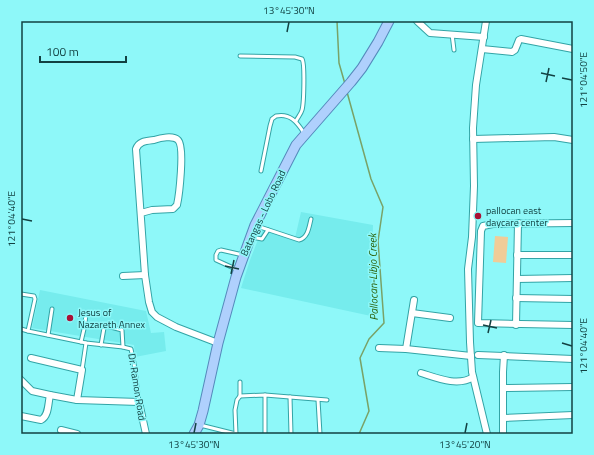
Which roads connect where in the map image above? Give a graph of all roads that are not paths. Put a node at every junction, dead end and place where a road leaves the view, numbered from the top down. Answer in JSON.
{"nodes":[{"id":1,"x":389,"y":21,"type":"edge"},
{"id":2,"x":417,"y":21,"type":"edge"},
{"id":3,"x":486,"y":21,"type":"edge"},
{"id":4,"x":452,"y":34,"type":"junction"},
{"id":5,"x":484,"y":37,"type":"junction"},
{"id":6,"x":482,"y":48,"type":"junction"},
{"id":7,"x":573,"y":49,"type":"edge"},
{"id":8,"x":454,"y":50,"type":"dead end"},
{"id":9,"x":240,"y":56,"type":"dead end"},
{"id":10,"x":296,"y":121,"type":"junction"},
{"id":11,"x":305,"y":135,"type":"junction"},
{"id":12,"x":473,"y":139,"type":"junction"},
{"id":13,"x":573,"y":140,"type":"edge"},
{"id":14,"x":261,"y":171,"type":"dead end"},
{"id":15,"x":141,"y":213,"type":"junction"},
{"id":16,"x":312,"y":219,"type":"dead end"},
{"id":17,"x":518,"y":223,"type":"junction"},
{"id":18,"x":573,"y":223,"type":"edge"},
{"id":19,"x":255,"y":225,"type":"junction"},
{"id":20,"x":268,"y":230,"type":"junction"},
{"id":21,"x":250,"y":237,"type":"junction"},
{"id":22,"x":243,"y":255,"type":"junction"},
{"id":23,"x":517,"y":255,"type":"junction"},
{"id":24,"x":573,"y":255,"type":"edge"},
{"id":25,"x":238,"y":270,"type":"junction"},
{"id":26,"x":145,"y":275,"type":"junction"},
{"id":27,"x":123,"y":276,"type":"dead end"},
{"id":28,"x":573,"y":278,"type":"edge"},
{"id":29,"x":517,"y":279,"type":"junction"},
{"id":30,"x":21,"y":294,"type":"edge"},
{"id":31,"x":516,"y":298,"type":"junction"},
{"id":32,"x":573,"y":299,"type":"edge"},
{"id":33,"x":414,"y":300,"type":"dead end"},
{"id":34,"x":52,"y":309,"type":"dead end"},
{"id":35,"x":412,"y":313,"type":"junction"},
{"id":36,"x":86,"y":314,"type":"dead end"},
{"id":37,"x":450,"y":318,"type":"dead end"},
{"id":38,"x":85,"y":323,"type":"dead end"},
{"id":39,"x":516,"y":325,"type":"junction"},
{"id":40,"x":573,"y":326,"type":"edge"},
{"id":41,"x":21,"y":328,"type":"edge"},
{"id":42,"x":84,"y":329,"type":"dead end"},
{"id":43,"x":28,"y":331,"type":"junction"},
{"id":44,"x":48,"y":335,"type":"junction"},
{"id":45,"x":81,"y":342,"type":"junction"},
{"id":46,"x":86,"y":343,"type":"junction"},
{"id":47,"x":218,"y":343,"type":"junction"},
{"id":48,"x":101,"y":345,"type":"junction"},
{"id":49,"x":123,"y":347,"type":"junction"},
{"id":50,"x":380,"y":348,"type":"dead end"},
{"id":51,"x":406,"y":348,"type":"junction"},
{"id":52,"x":478,"y":355,"type":"dead end"},
{"id":53,"x":504,"y":355,"type":"junction"},
{"id":54,"x":471,"y":356,"type":"junction"},
{"id":55,"x":31,"y":358,"type":"dead end"},
{"id":56,"x":573,"y":359,"type":"edge"},
{"id":57,"x":82,"y":370,"type":"junction"},
{"id":58,"x":421,"y":373,"type":"dead end"},
{"id":59,"x":473,"y":377,"type":"junction"},
{"id":60,"x":21,"y":380,"type":"edge"},
{"id":61,"x":240,"y":382,"type":"dead end"},
{"id":62,"x":573,"y":387,"type":"edge"},
{"id":63,"x":503,"y":388,"type":"junction"},
{"id":64,"x":50,"y":395,"type":"junction"},
{"id":65,"x":265,"y":395,"type":"junction"},
{"id":66,"x":240,"y":396,"type":"junction"},
{"id":67,"x":290,"y":397,"type":"junction"},
{"id":68,"x":77,"y":400,"type":"junction"},
{"id":69,"x":318,"y":400,"type":"junction"},
{"id":70,"x":327,"y":400,"type":"dead end"},
{"id":71,"x":139,"y":402,"type":"junction"},
{"id":72,"x":573,"y":415,"type":"edge"},
{"id":73,"x":21,"y":416,"type":"edge"},
{"id":74,"x":504,"y":418,"type":"junction"},
{"id":75,"x":199,"y":425,"type":"junction"},
{"id":76,"x":61,"y":430,"type":"dead end"},
{"id":77,"x":77,"y":434,"type":"edge"},
{"id":78,"x":146,"y":434,"type":"edge"},
{"id":79,"x":194,"y":434,"type":"edge"},
{"id":80,"x":236,"y":434,"type":"edge"},
{"id":81,"x":265,"y":434,"type":"edge"},
{"id":82,"x":291,"y":434,"type":"edge"},
{"id":83,"x":320,"y":434,"type":"edge"},
{"id":84,"x":487,"y":434,"type":"edge"},
{"id":85,"x":504,"y":434,"type":"edge"}],
"edges":[{"from":1,"to":11,"type":"main road","name":"Batangas - Lobo Road"},
{"from":2,"to":4,"type":"street"},
{"from":3,"to":5,"type":"street"},
{"from":4,"to":5,"type":"street"},
{"from":4,"to":8,"type":"lane"},
{"from":5,"to":6,"type":"street"},
{"from":6,"to":7,"type":"street"},
{"from":6,"to":12,"type":"street"},
{"from":9,"to":10,"type":"lane"},
{"from":10,"to":11,"type":"lane"},
{"from":10,"to":14,"type":"lane"},
{"from":11,"to":19,"type":"main road","name":"Batangas - Lobo Road"},
{"from":12,"to":13,"type":"street"},
{"from":12,"to":54,"type":"street"},
{"from":15,"to":15,"type":"street"},
{"from":15,"to":26,"type":"street"},
{"from":16,"to":20,"type":"lane"},
{"from":17,"to":18,"type":"street"},
{"from":17,"to":23,"type":"street"},
{"from":17,"to":39,"type":"street"},
{"from":19,"to":20,"type":"lane"},
{"from":19,"to":21,"type":"main road","name":"Batangas - Lobo Road"},
{"from":20,"to":21,"type":"lane"},
{"from":21,"to":22,"type":"main road","name":"Batangas - Lobo Road"},
{"from":22,"to":25,"type":"main road","name":"Batangas - Lobo Road"},
{"from":22,"to":25,"type":"lane"},
{"from":23,"to":24,"type":"street"},
{"from":23,"to":29,"type":"street"},
{"from":25,"to":47,"type":"main road","name":"Batangas - Lobo Road"},
{"from":26,"to":27,"type":"street"},
{"from":26,"to":47,"type":"street"},
{"from":28,"to":29,"type":"street"},
{"from":29,"to":31,"type":"street"},
{"from":30,"to":43,"type":"lane"},
{"from":31,"to":32,"type":"street"},
{"from":31,"to":39,"type":"street"},
{"from":33,"to":35,"type":"street"},
{"from":34,"to":44,"type":"lane"},
{"from":35,"to":37,"type":"street"},
{"from":35,"to":51,"type":"street"},
{"from":36,"to":38,"type":"lane"},
{"from":39,"to":40,"type":"street"},
{"from":41,"to":43,"type":"lane"},
{"from":42,"to":45,"type":"lane"},
{"from":43,"to":44,"type":"lane"},
{"from":44,"to":45,"type":"lane"},
{"from":45,"to":46,"type":"lane"},
{"from":46,"to":48,"type":"lane"},
{"from":46,"to":57,"type":"lane"},
{"from":47,"to":75,"type":"main road","name":"Batangas - Lobo Road"},
{"from":48,"to":49,"type":"lane"},
{"from":48,"to":49,"type":"lane"},
{"from":49,"to":71,"type":"lane","name":"Dr. Ramon Road"},
{"from":50,"to":51,"type":"street"},
{"from":51,"to":54,"type":"street"},
{"from":52,"to":53,"type":"street"},
{"from":53,"to":56,"type":"street"},
{"from":53,"to":63,"type":"street"},
{"from":54,"to":59,"type":"street"},
{"from":55,"to":57,"type":"street"},
{"from":57,"to":68,"type":"street"},
{"from":58,"to":59,"type":"street"},
{"from":59,"to":84,"type":"street"},
{"from":60,"to":64,"type":"street"},
{"from":61,"to":66,"type":"lane"},
{"from":62,"to":63,"type":"street"},
{"from":63,"to":74,"type":"street"},
{"from":64,"to":68,"type":"street"},
{"from":64,"to":73,"type":"street"},
{"from":65,"to":66,"type":"lane"},
{"from":65,"to":67,"type":"lane"},
{"from":65,"to":81,"type":"lane"},
{"from":66,"to":80,"type":"lane"},
{"from":67,"to":69,"type":"lane"},
{"from":67,"to":82,"type":"lane"},
{"from":68,"to":71,"type":"street"},
{"from":69,"to":70,"type":"lane"},
{"from":69,"to":83,"type":"lane"},
{"from":71,"to":78,"type":"street","name":"Dr. Ramon Road"},
{"from":72,"to":74,"type":"street"},
{"from":74,"to":85,"type":"street"},
{"from":75,"to":79,"type":"main road","name":"Batangas - Lobo Road"},
{"from":75,"to":80,"type":"lane"},
{"from":76,"to":77,"type":"street"}]}
